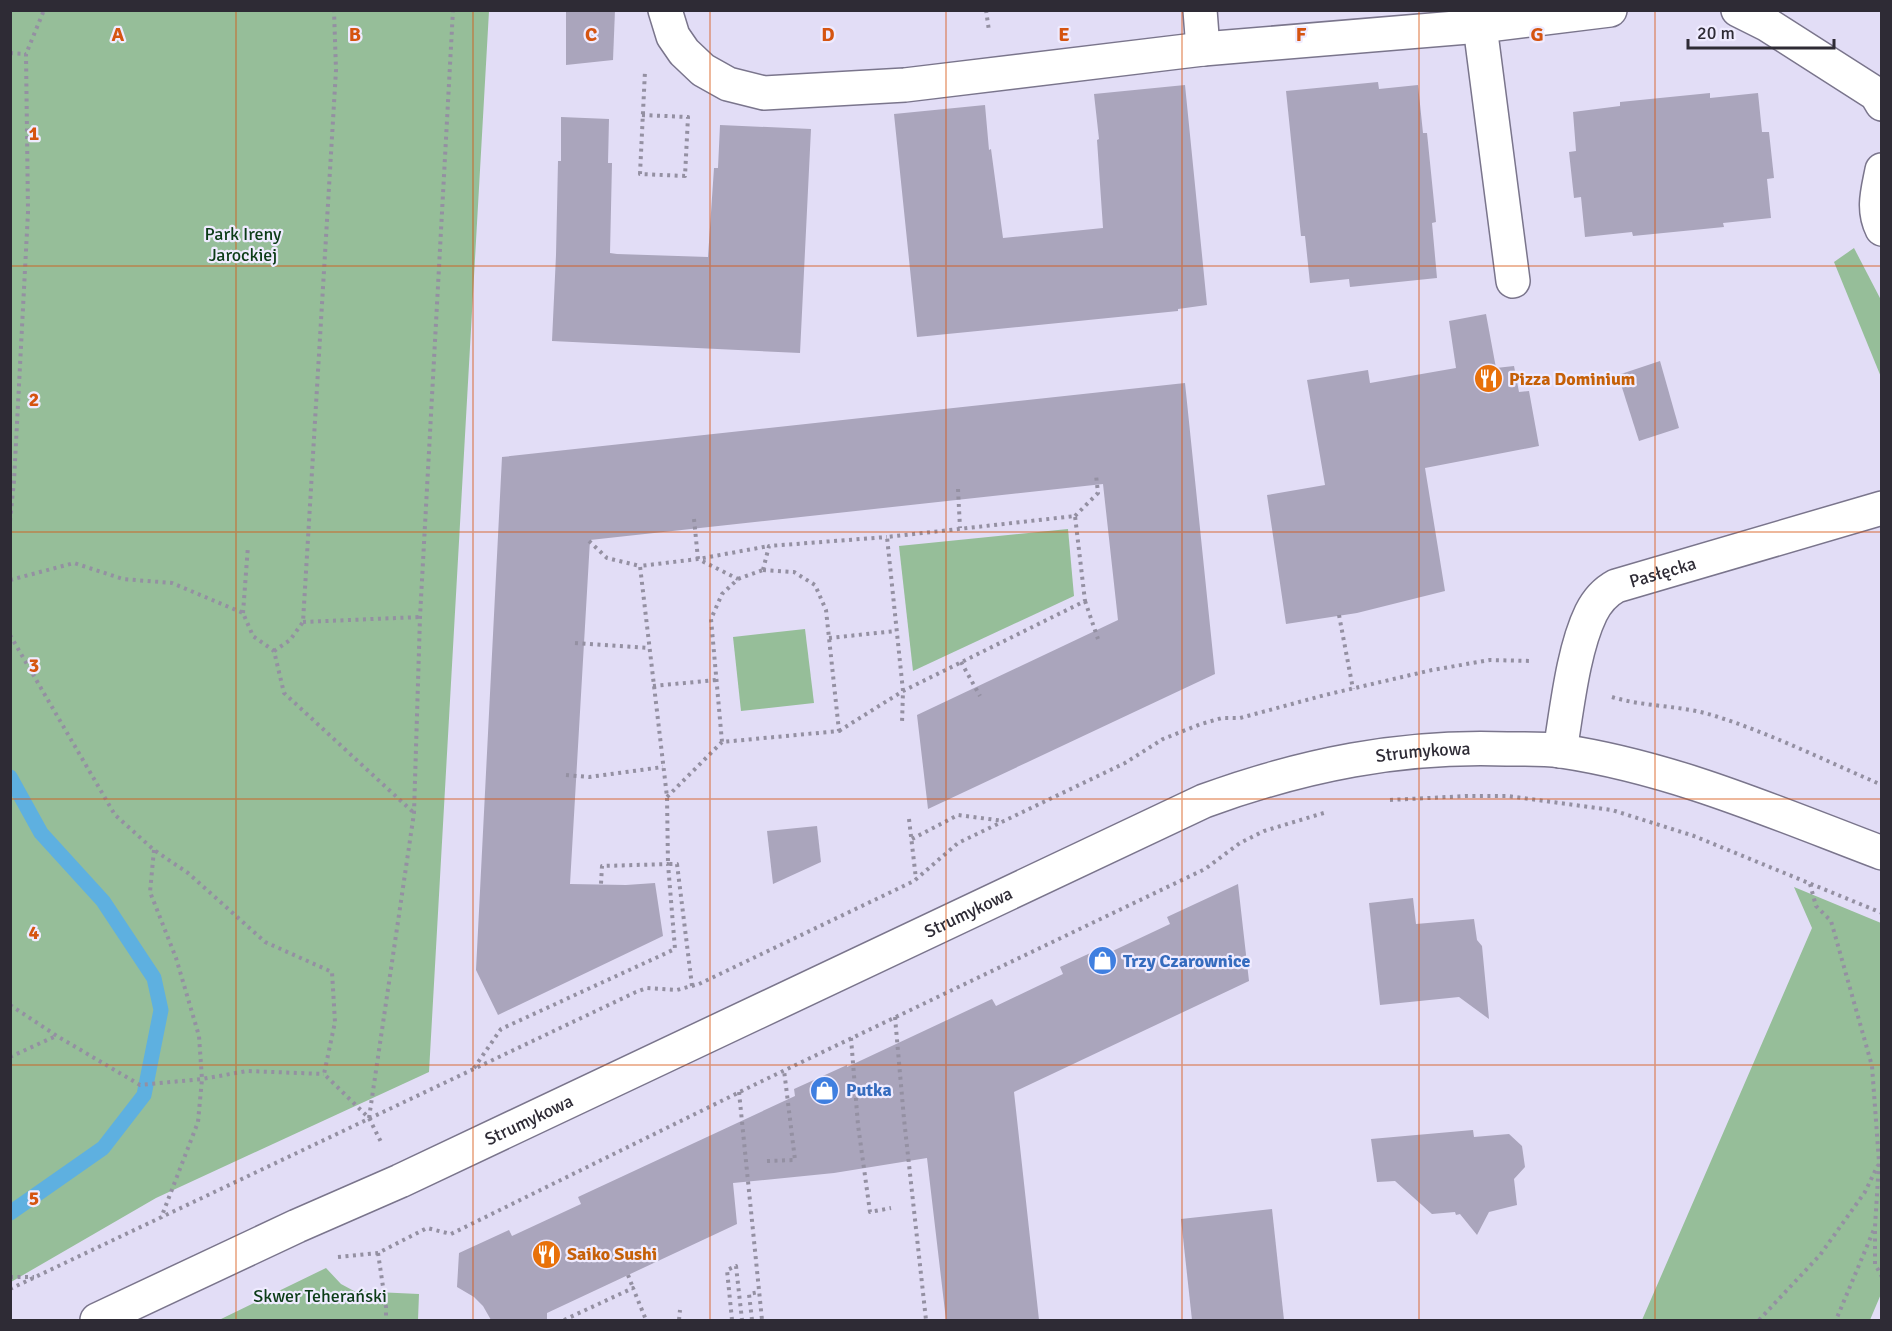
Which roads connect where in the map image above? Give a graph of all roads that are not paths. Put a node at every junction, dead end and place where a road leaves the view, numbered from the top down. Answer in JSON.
{"nodes":[{"id":1,"x":665,"y":10,"type":"edge"},
{"id":2,"x":1200,"y":10,"type":"edge"},
{"id":3,"x":1610,"y":10,"type":"edge"},
{"id":4,"x":1738,"y":10,"type":"edge"},
{"id":5,"x":1771,"y":18,"type":"edge"},
{"id":6,"x":1480,"y":26,"type":"junction"},
{"id":7,"x":1203,"y":49,"type":"junction"},
{"id":8,"x":1881,"y":104,"type":"edge"},
{"id":9,"x":1881,"y":170,"type":"edge"},
{"id":10,"x":1881,"y":229,"type":"edge"},
{"id":11,"x":1513,"y":281,"type":"dead end"},
{"id":12,"x":1881,"y":508,"type":"edge"},
{"id":13,"x":1560,"y":751,"type":"junction"},
{"id":14,"x":1881,"y":853,"type":"edge"},
{"id":15,"x":97,"y":1320,"type":"edge"}],
"edges":[{"from":1,"to":7,"type":"street"},
{"from":2,"to":7,"type":"street"},
{"from":3,"to":6,"type":"street"},
{"from":4,"to":5,"type":"street"},
{"from":5,"to":8,"type":"street"},
{"from":6,"to":7,"type":"street"},
{"from":6,"to":11,"type":"street"},
{"from":9,"to":10,"type":"street"},
{"from":12,"to":13,"type":"street","name":"Pasłęcka"},
{"from":13,"to":14,"type":"street","name":"Strumykowa"},
{"from":13,"to":15,"type":"street","name":"Strumykowa"}]}
